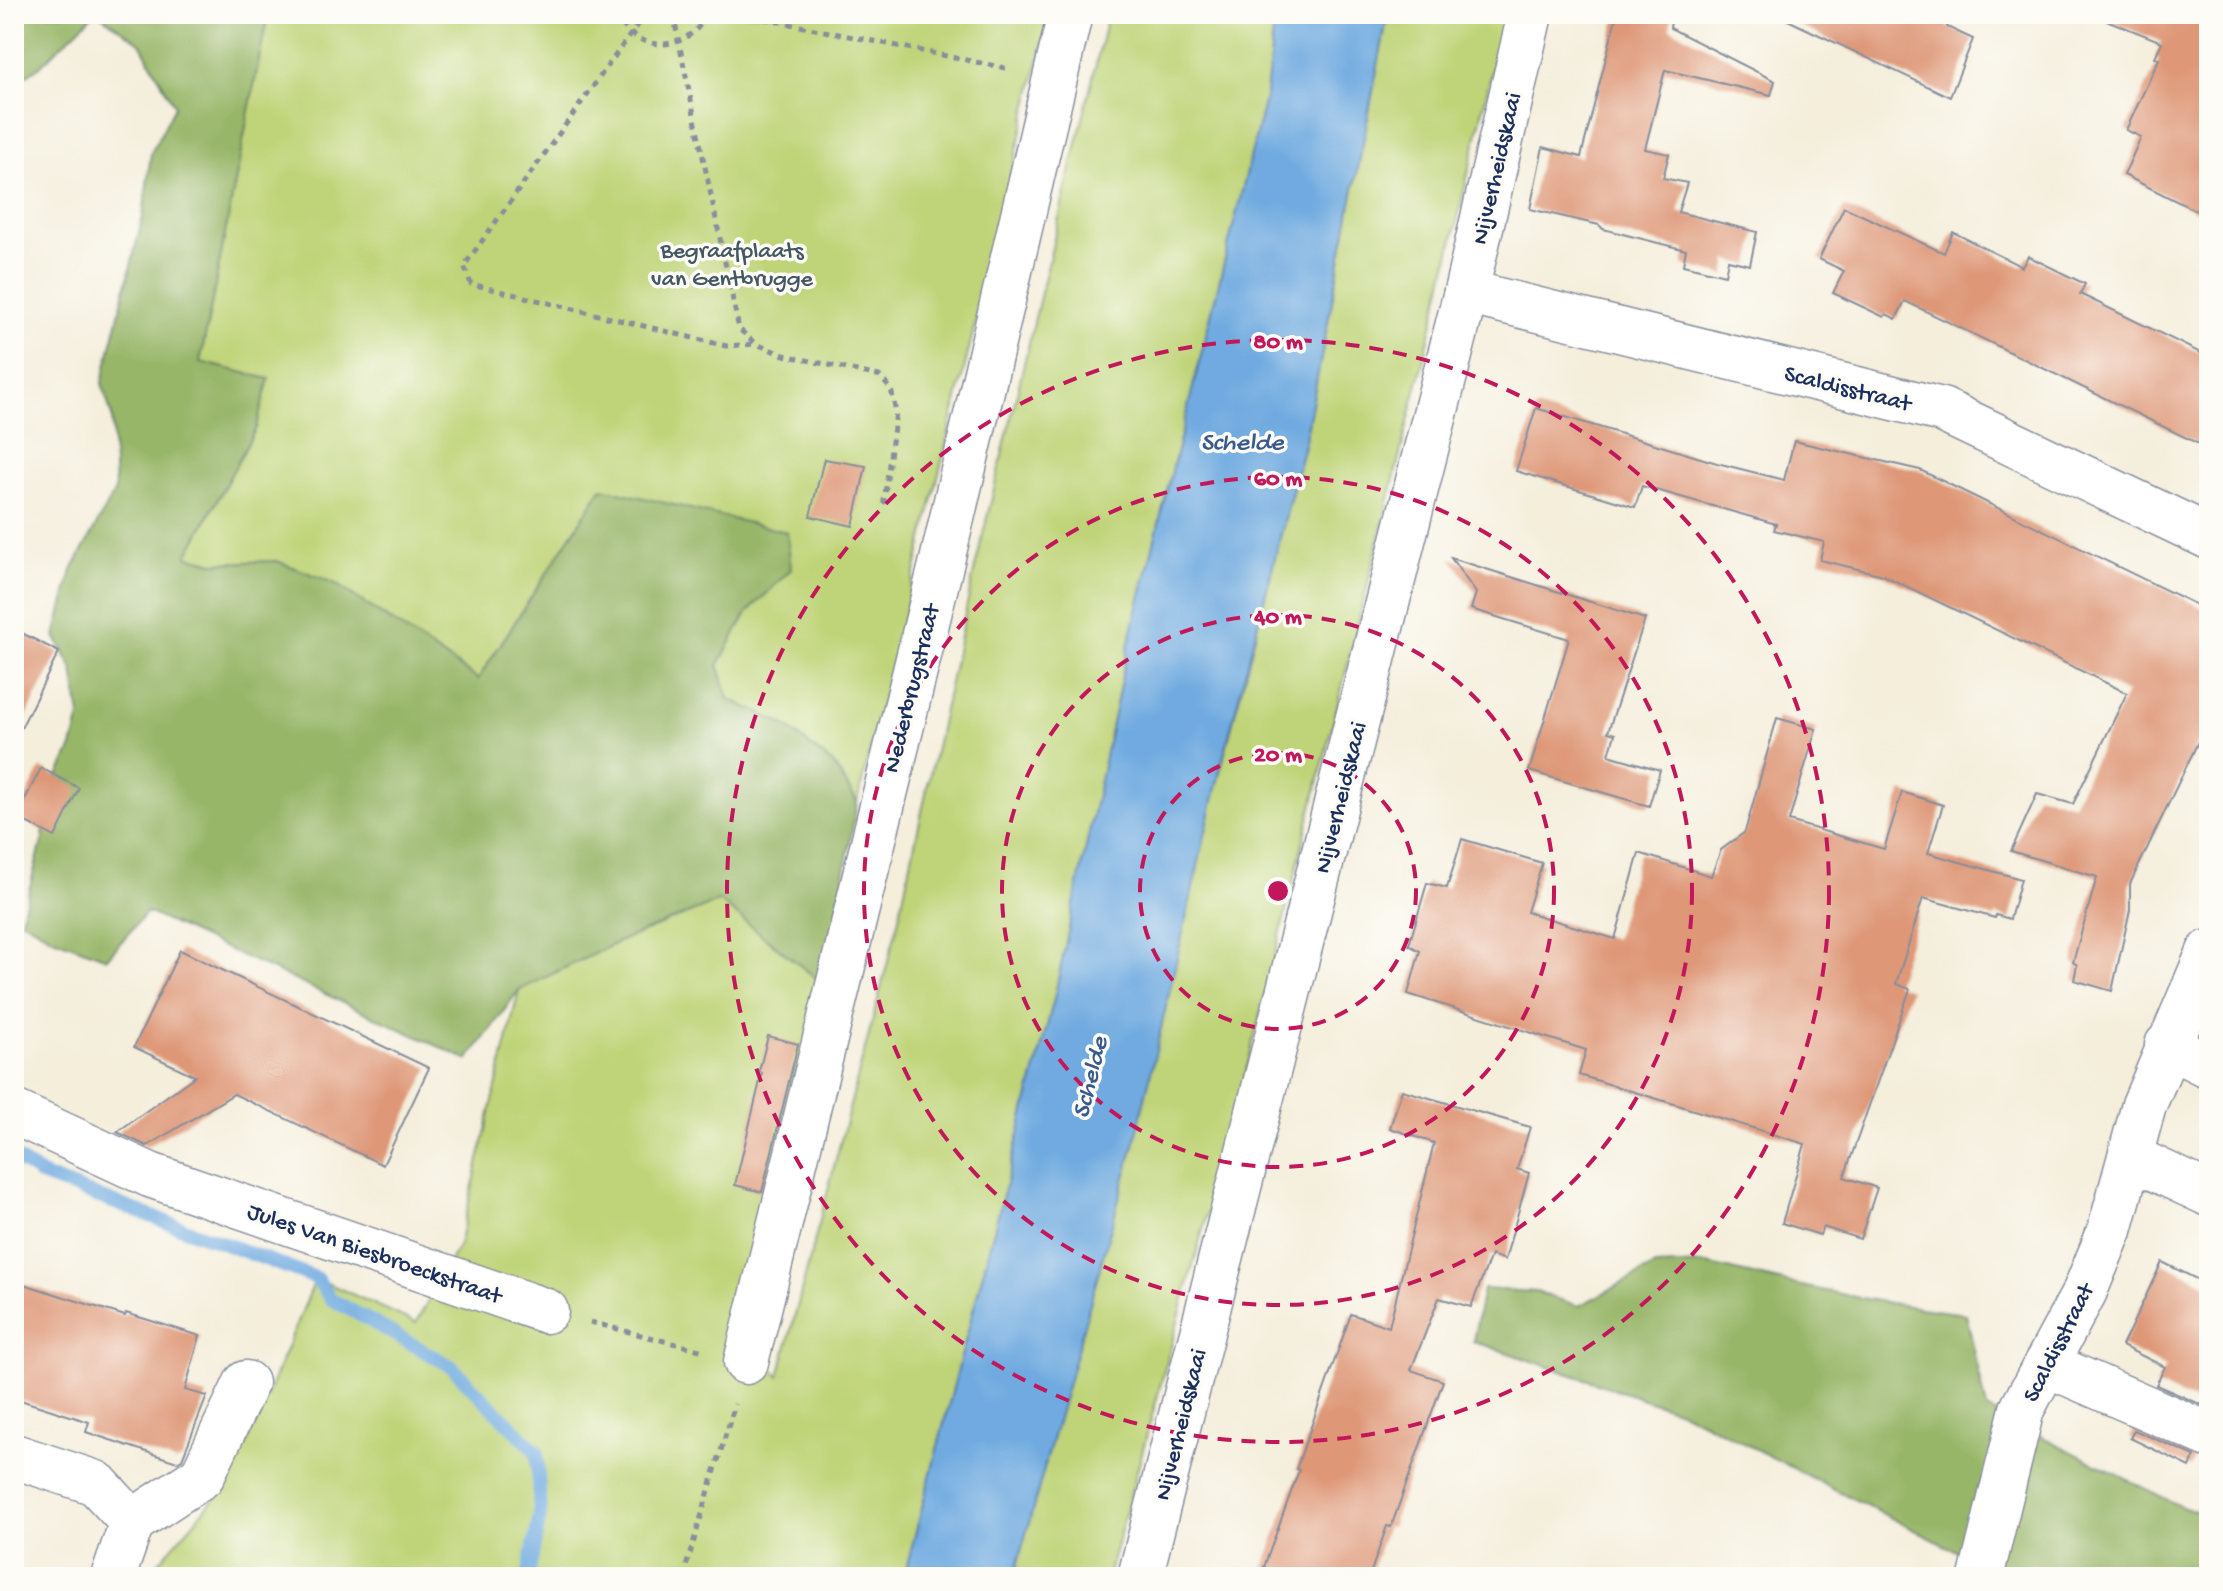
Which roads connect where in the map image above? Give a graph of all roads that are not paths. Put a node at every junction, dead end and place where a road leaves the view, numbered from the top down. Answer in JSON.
{"nodes":[{"id":1,"x":1070,"y":14,"type":"edge"},
{"id":2,"x":1530,"y":14,"type":"edge"},
{"id":3,"x":1466,"y":292,"type":"junction"},
{"id":4,"x":2209,"y":537,"type":"edge"},
{"id":5,"x":2209,"y":952,"type":"edge"},
{"id":6,"x":2167,"y":1045,"type":"junction"},
{"id":7,"x":2209,"y":1066,"type":"edge"},
{"id":8,"x":14,"y":1112,"type":"edge"},
{"id":9,"x":2132,"y":1158,"type":"junction"},
{"id":10,"x":2209,"y":1194,"type":"edge"},
{"id":11,"x":546,"y":1311,"type":"road end"},
{"id":12,"x":746,"y":1362,"type":"road end"},
{"id":13,"x":2046,"y":1364,"type":"junction"},
{"id":14,"x":246,"y":1383,"type":"dead end"},
{"id":15,"x":2209,"y":1435,"type":"edge"},
{"id":16,"x":14,"y":1456,"type":"edge"},
{"id":17,"x":132,"y":1522,"type":"junction"},
{"id":18,"x":113,"y":1577,"type":"edge"},
{"id":19,"x":1140,"y":1577,"type":"edge"},
{"id":20,"x":1981,"y":1577,"type":"edge"}],
"edges":[{"from":1,"to":12,"type":"street","name":"Nederbrugstraat"},
{"from":2,"to":3,"type":"street","name":"Nijverheidskaai"},
{"from":3,"to":4,"type":"street","name":"Scaldisstraat"},
{"from":3,"to":19,"type":"street","name":"Nijverheidskaai"},
{"from":5,"to":6,"type":"street","name":"Scaldisstraat"},
{"from":6,"to":7,"type":"street"},
{"from":6,"to":9,"type":"street","name":"Scaldisstraat"},
{"from":8,"to":11,"type":"street","name":"Jules Van Biesbroeckstraat"},
{"from":9,"to":10,"type":"street"},
{"from":9,"to":13,"type":"street","name":"Scaldisstraat"},
{"from":13,"to":15,"type":"street"},
{"from":13,"to":20,"type":"street","name":"Scaldisstraat"},
{"from":14,"to":17,"type":"street"},
{"from":16,"to":17,"type":"street"},
{"from":17,"to":18,"type":"street"}]}
